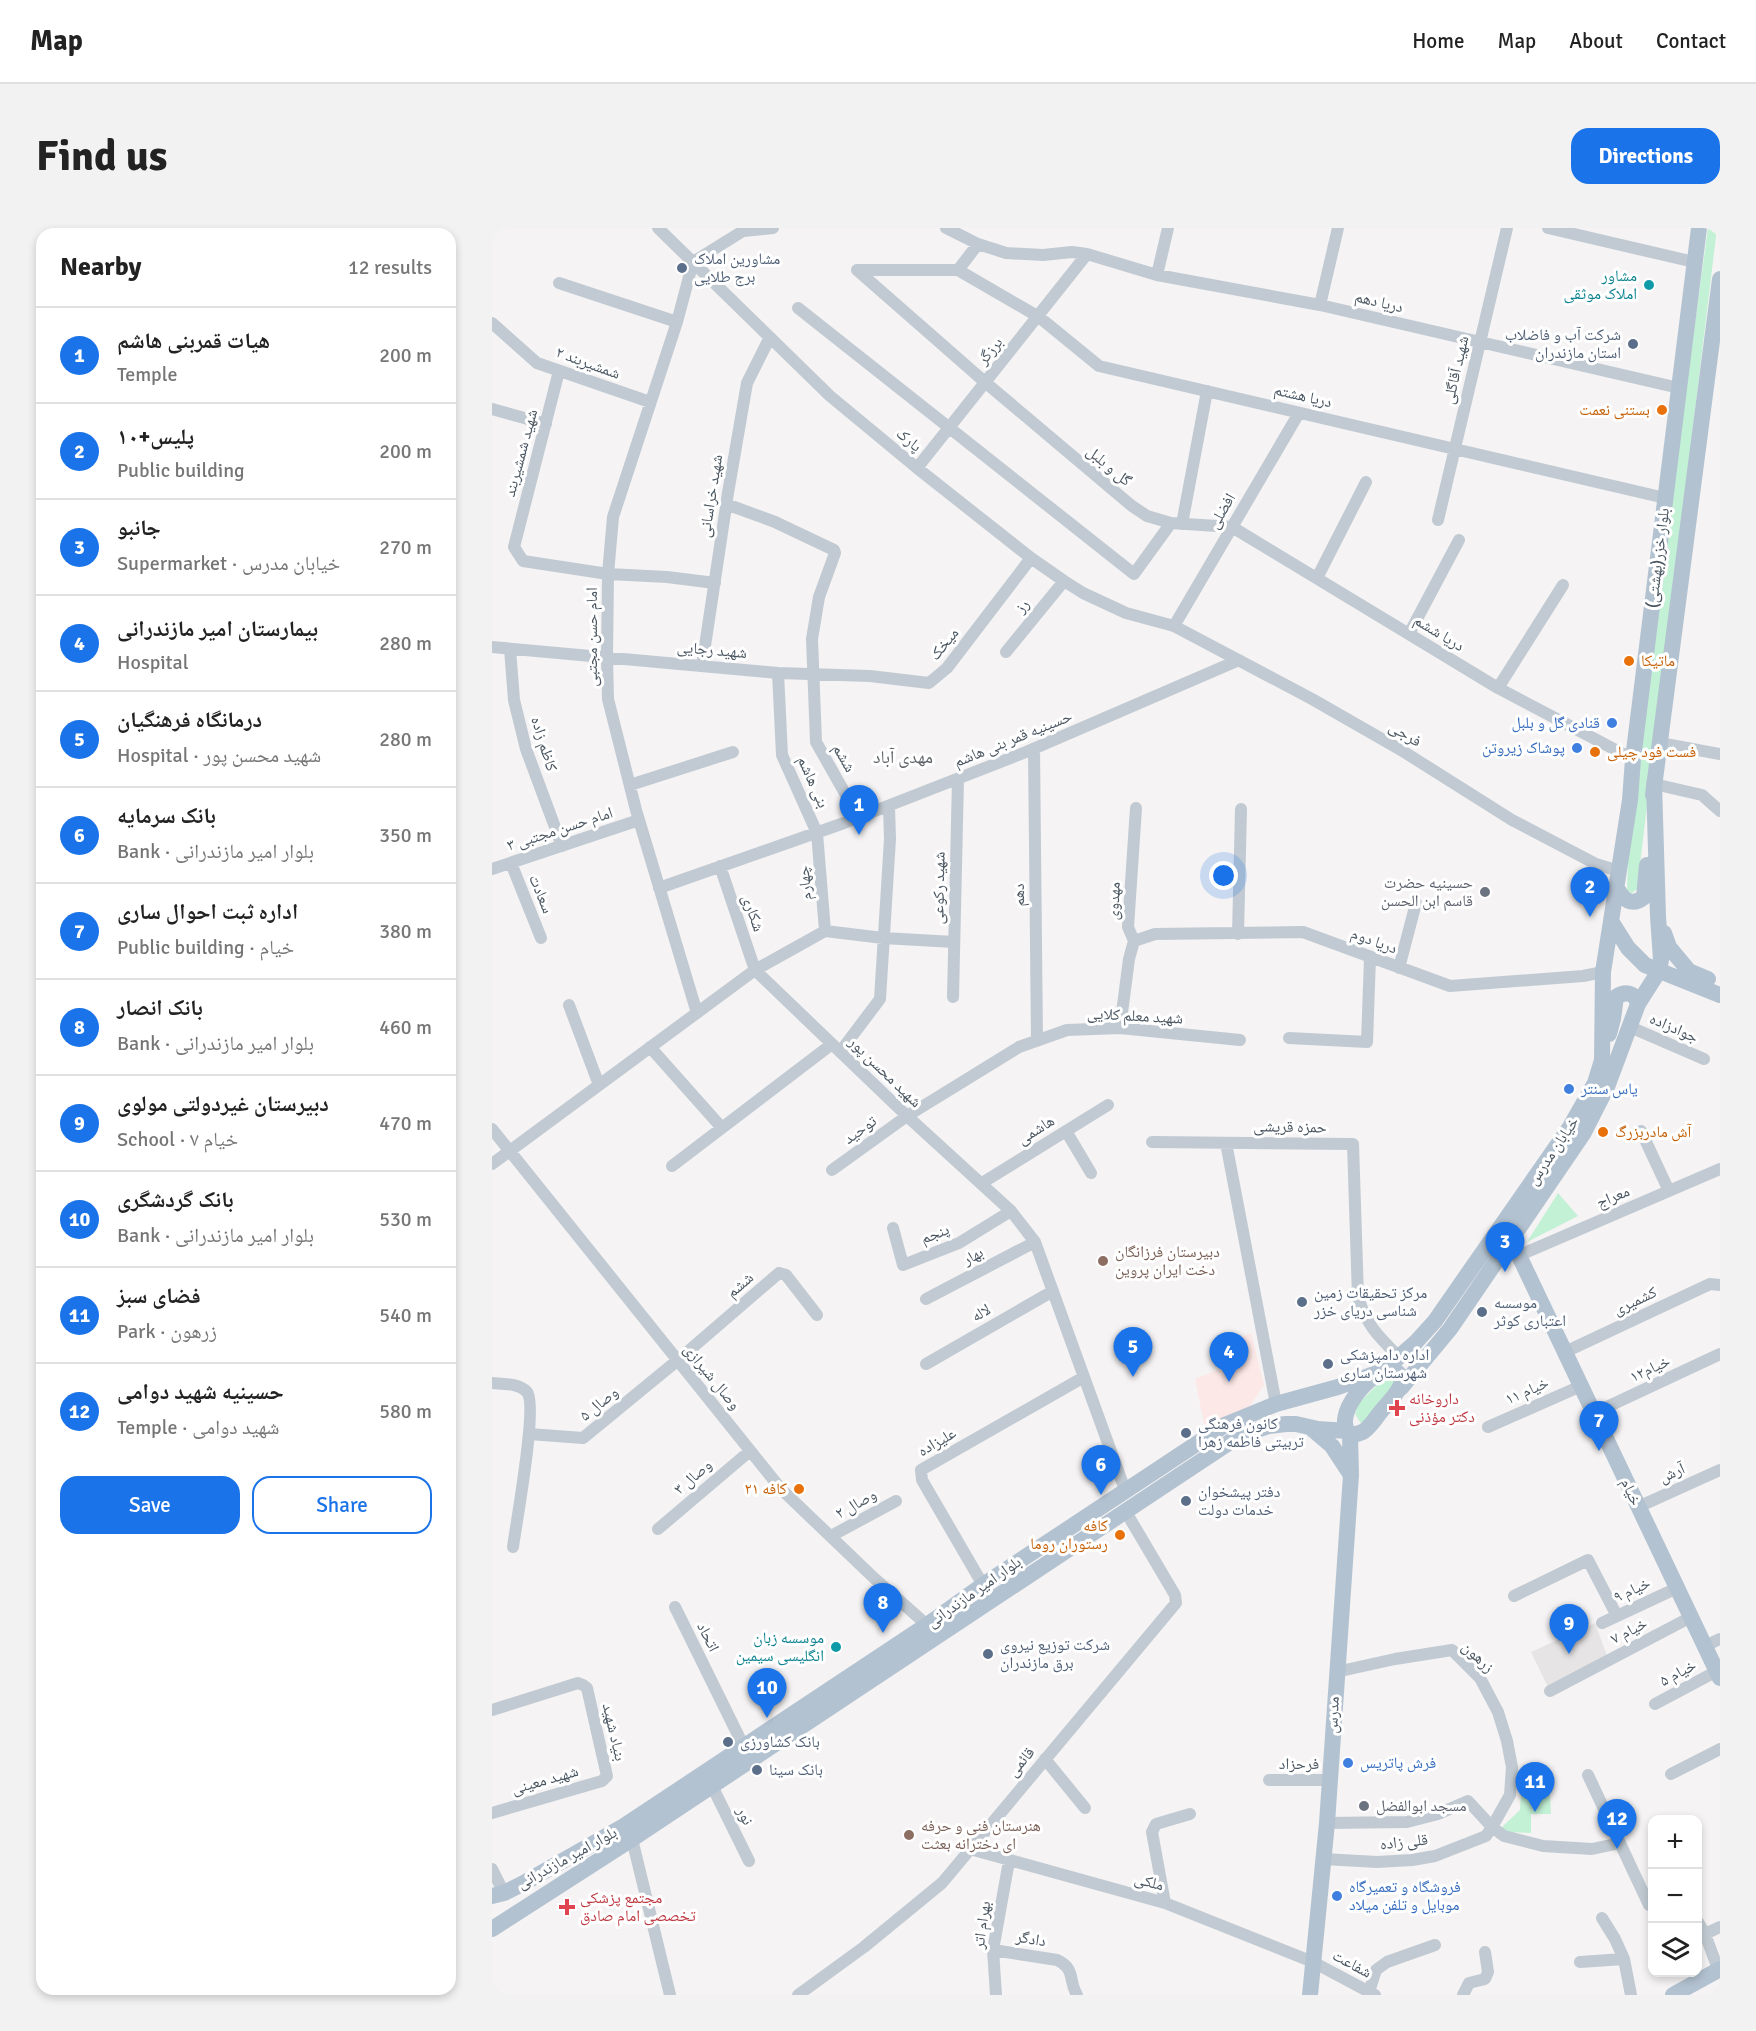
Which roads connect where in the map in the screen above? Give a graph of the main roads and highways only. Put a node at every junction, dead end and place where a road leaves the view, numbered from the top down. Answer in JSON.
{"nodes":[{"id":1,"x":1699,"y":228,"type":"edge"},
{"id":2,"x":1720,"y":279,"type":"edge"},
{"id":3,"x":1654,"y":784,"type":"junction"},
{"id":4,"x":1618,"y":879,"type":"junction"},
{"id":5,"x":1658,"y":916,"type":"junction"},
{"id":6,"x":1611,"y":921,"type":"junction"},
{"id":7,"x":1659,"y":971,"type":"junction"},
{"id":8,"x":1720,"y":984,"type":"edge"},
{"id":9,"x":1720,"y":995,"type":"edge"},
{"id":10,"x":1638,"y":1004,"type":"junction"},
{"id":11,"x":1602,"y":1060,"type":"junction"},
{"id":12,"x":1516,"y":1248,"type":"junction"},
{"id":13,"x":1380,"y":1371,"type":"junction"},
{"id":14,"x":1401,"y":1388,"type":"junction"},
{"id":15,"x":1297,"y":1399,"type":"junction"},
{"id":16,"x":1302,"y":1425,"type":"junction"},
{"id":17,"x":1348,"y":1433,"type":"junction"},
{"id":18,"x":1351,"y":1474,"type":"junction"},
{"id":19,"x":1712,"y":1643,"type":"edge"},
{"id":20,"x":1718,"y":1675,"type":"edge"},
{"id":21,"x":498,"y":1895,"type":"edge"},
{"id":22,"x":492,"y":1929,"type":"edge"},
{"id":23,"x":1719,"y":1969,"type":"edge"},
{"id":24,"x":1679,"y":1993,"type":"edge"},
{"id":25,"x":1310,"y":1995,"type":"edge"}],
"edges":[{"from":1,"to":4,"type":"main road","name":"بلوار خزر(بهشتی)"},
{"from":2,"to":3,"type":"main road","name":"بلوار خزر(بهشتی)"},
{"from":3,"to":4,"type":"main road"},
{"from":3,"to":5,"type":"main road"},
{"from":4,"to":6,"type":"main road","name":"خیابان مدرس"},
{"from":5,"to":7,"type":"main road"},
{"from":5,"to":8,"type":"main road"},
{"from":6,"to":7,"type":"main road"},
{"from":6,"to":11,"type":"main road","name":"خیابان مدرس"},
{"from":7,"to":9,"type":"main road"},
{"from":7,"to":10,"type":"main road","name":"خیابان مدرس"},
{"from":10,"to":11,"type":"main road"},
{"from":10,"to":12,"type":"main road","name":"خیابان مدرس"},
{"from":11,"to":13,"type":"main road","name":"خیابان مدرس"},
{"from":12,"to":14,"type":"main road","name":"خیابان مدرس"},
{"from":12,"to":19,"type":"main road","name":"خیام"},
{"from":13,"to":14,"type":"main road"},
{"from":13,"to":15,"type":"main road","name":"بلوار امیر مازندرانی"},
{"from":13,"to":17,"type":"main road","name":"مدرس"},
{"from":14,"to":17,"type":"main road","name":"خیابان مدرس"},
{"from":15,"to":16,"type":"main road"},
{"from":15,"to":21,"type":"main road","name":"بلوار امیر مازندرانی"},
{"from":16,"to":17,"type":"main road","name":"بلوار امیر مازندرانی"},
{"from":16,"to":18,"type":"main road"},
{"from":16,"to":22,"type":"main road","name":"بلوار امیر مازندرانی"},
{"from":17,"to":18,"type":"main road","name":"مدرس"},
{"from":18,"to":25,"type":"main road","name":"مدرس"},
{"from":19,"to":20,"type":"main road","name":"خیام"},
{"from":23,"to":24,"type":"main road"}]}
